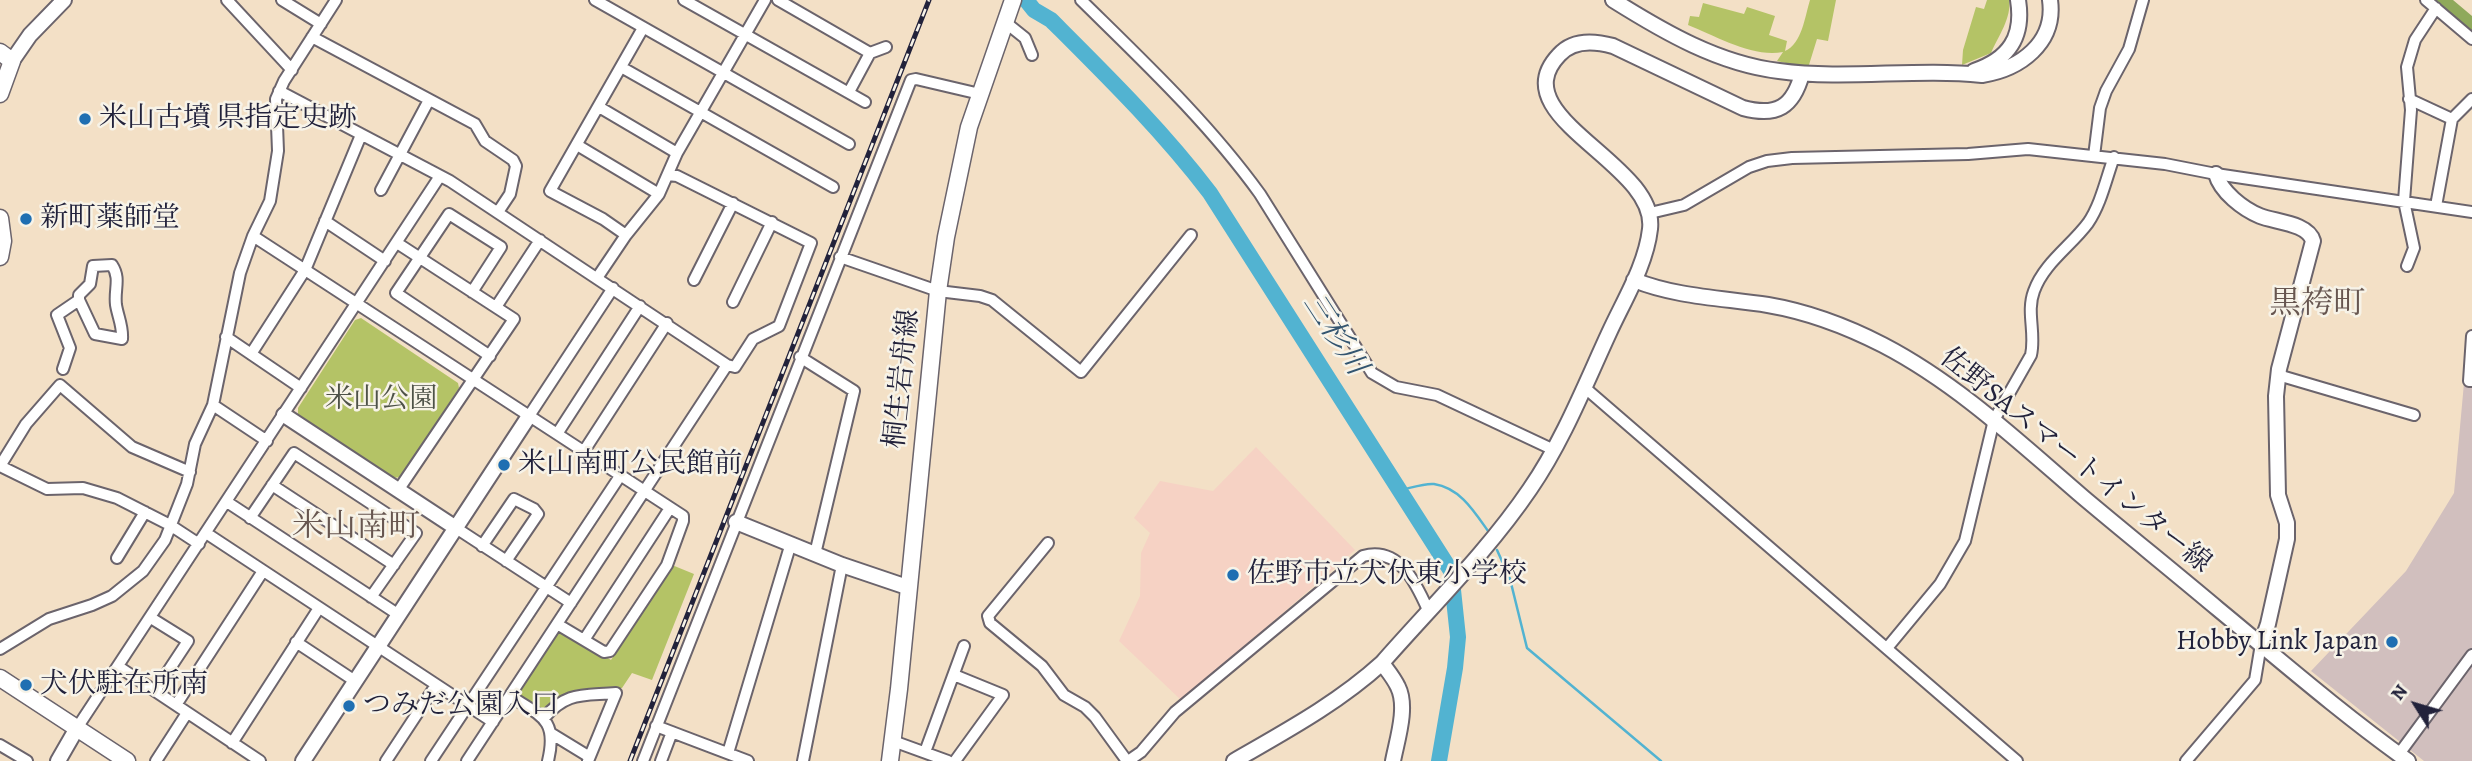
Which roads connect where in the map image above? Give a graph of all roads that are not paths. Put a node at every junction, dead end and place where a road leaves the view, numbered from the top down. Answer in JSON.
{"nodes":[{"id":1,"x":64,"y":0,"type":"edge"},
{"id":2,"x":227,"y":0,"type":"edge"},
{"id":3,"x":282,"y":0,"type":"edge"},
{"id":4,"x":336,"y":0,"type":"edge"},
{"id":5,"x":595,"y":0,"type":"edge"},
{"id":6,"x":684,"y":0,"type":"edge"},
{"id":7,"x":709,"y":0,"type":"edge"},
{"id":8,"x":765,"y":0,"type":"edge"},
{"id":9,"x":778,"y":0,"type":"edge"},
{"id":10,"x":1081,"y":0,"type":"edge"},
{"id":11,"x":1613,"y":0,"type":"edge"},
{"id":12,"x":2018,"y":0,"type":"edge"},
{"id":13,"x":2050,"y":0,"type":"edge"},
{"id":14,"x":2143,"y":0,"type":"edge"},
{"id":15,"x":2426,"y":0,"type":"edge"},
{"id":16,"x":2436,"y":8,"type":"junction"},
{"id":17,"x":703,"y":11,"type":"junction"},
{"id":18,"x":1009,"y":11,"type":"edge"},
{"id":19,"x":321,"y":24,"type":"junction"},
{"id":20,"x":643,"y":28,"type":"junction"},
{"id":21,"x":745,"y":34,"type":"junction"},
{"id":22,"x":313,"y":37,"type":"junction"},
{"id":23,"x":2472,"y":39,"type":"edge"},
{"id":24,"x":886,"y":47,"type":"dead end"},
{"id":25,"x":870,"y":53,"type":"junction"},
{"id":26,"x":1032,"y":55,"type":"dead end"},
{"id":27,"x":6,"y":57,"type":"edge"},
{"id":28,"x":621,"y":68,"type":"junction"},
{"id":29,"x":292,"y":69,"type":"junction"},
{"id":30,"x":723,"y":72,"type":"junction"},
{"id":31,"x":1802,"y":74,"type":"junction"},
{"id":32,"x":1966,"y":74,"type":"junction"},
{"id":33,"x":279,"y":91,"type":"junction"},
{"id":34,"x":849,"y":92,"type":"junction"},
{"id":35,"x":0,"y":94,"type":"edge"},
{"id":36,"x":980,"y":94,"type":"junction"},
{"id":37,"x":2409,"y":99,"type":"junction"},
{"id":38,"x":2472,"y":99,"type":"edge"},
{"id":39,"x":429,"y":100,"type":"junction"},
{"id":40,"x":865,"y":102,"type":"dead end"},
{"id":41,"x":599,"y":107,"type":"junction"},
{"id":42,"x":700,"y":113,"type":"junction"},
{"id":43,"x":2452,"y":119,"type":"junction"},
{"id":44,"x":361,"y":135,"type":"junction"},
{"id":45,"x":849,"y":144,"type":"dead end"},
{"id":46,"x":577,"y":145,"type":"junction"},
{"id":47,"x":677,"y":153,"type":"junction"},
{"id":48,"x":401,"y":155,"type":"junction"},
{"id":49,"x":2094,"y":156,"type":"junction"},
{"id":50,"x":2114,"y":157,"type":"junction"},
{"id":51,"x":2216,"y":174,"type":"junction"},
{"id":52,"x":668,"y":175,"type":"junction"},
{"id":53,"x":440,"y":176,"type":"junction"},
{"id":54,"x":833,"y":187,"type":"dead end"},
{"id":55,"x":381,"y":190,"type":"dead end"},
{"id":56,"x":659,"y":194,"type":"junction"},
{"id":57,"x":2404,"y":201,"type":"junction"},
{"id":58,"x":733,"y":203,"type":"junction"},
{"id":59,"x":2436,"y":206,"type":"junction"},
{"id":60,"x":498,"y":212,"type":"junction"},
{"id":61,"x":2472,"y":212,"type":"edge"},
{"id":62,"x":1650,"y":213,"type":"junction"},
{"id":63,"x":0,"y":218,"type":"edge"},
{"id":64,"x":325,"y":221,"type":"junction"},
{"id":65,"x":772,"y":222,"type":"junction"},
{"id":66,"x":626,"y":235,"type":"junction"},
{"id":67,"x":1191,"y":235,"type":"dead end"},
{"id":68,"x":253,"y":236,"type":"junction"},
{"id":69,"x":540,"y":240,"type":"junction"},
{"id":70,"x":397,"y":243,"type":"junction"},
{"id":71,"x":0,"y":257,"type":"edge"},
{"id":72,"x":840,"y":257,"type":"junction"},
{"id":73,"x":419,"y":258,"type":"junction"},
{"id":74,"x":385,"y":261,"type":"junction"},
{"id":75,"x":2407,"y":266,"type":"dead end"},
{"id":76,"x":304,"y":270,"type":"junction"},
{"id":77,"x":597,"y":278,"type":"junction"},
{"id":78,"x":1634,"y":280,"type":"junction"},
{"id":79,"x":694,"y":281,"type":"dead end"},
{"id":80,"x":613,"y":288,"type":"junction"},
{"id":81,"x":938,"y":291,"type":"junction"},
{"id":82,"x":472,"y":292,"type":"junction"},
{"id":83,"x":79,"y":300,"type":"junction"},
{"id":84,"x":733,"y":302,"type":"dead end"},
{"id":85,"x":357,"y":303,"type":"junction"},
{"id":86,"x":640,"y":306,"type":"junction"},
{"id":87,"x":496,"y":307,"type":"junction"},
{"id":88,"x":667,"y":323,"type":"junction"},
{"id":89,"x":2472,"y":336,"type":"edge"},
{"id":90,"x":226,"y":337,"type":"junction"},
{"id":91,"x":251,"y":354,"type":"junction"},
{"id":92,"x":490,"y":356,"type":"junction"},
{"id":93,"x":800,"y":357,"type":"junction"},
{"id":94,"x":727,"y":365,"type":"junction"},
{"id":95,"x":63,"y":369,"type":"dead end"},
{"id":96,"x":2278,"y":375,"type":"junction"},
{"id":97,"x":472,"y":381,"type":"junction"},
{"id":98,"x":2472,"y":381,"type":"edge"},
{"id":99,"x":1584,"y":387,"type":"junction"},
{"id":100,"x":302,"y":388,"type":"junction"},
{"id":101,"x":214,"y":405,"type":"junction"},
{"id":102,"x":285,"y":415,"type":"junction"},
{"id":103,"x":2414,"y":415,"type":"dead end"},
{"id":104,"x":529,"y":416,"type":"junction"},
{"id":105,"x":1994,"y":420,"type":"junction"},
{"id":106,"x":557,"y":434,"type":"junction"},
{"id":107,"x":267,"y":441,"type":"junction"},
{"id":108,"x":1554,"y":450,"type":"junction"},
{"id":109,"x":583,"y":451,"type":"junction"},
{"id":110,"x":0,"y":466,"type":"edge"},
{"id":111,"x":190,"y":472,"type":"junction"},
{"id":112,"x":620,"y":477,"type":"junction"},
{"id":113,"x":272,"y":485,"type":"junction"},
{"id":114,"x":399,"y":489,"type":"junction"},
{"id":115,"x":644,"y":492,"type":"junction"},
{"id":116,"x":228,"y":502,"type":"junction"},
{"id":117,"x":670,"y":508,"type":"junction"},
{"id":118,"x":145,"y":512,"type":"junction"},
{"id":119,"x":250,"y":518,"type":"junction"},
{"id":120,"x":736,"y":522,"type":"junction"},
{"id":121,"x":170,"y":525,"type":"junction"},
{"id":122,"x":456,"y":528,"type":"junction"},
{"id":123,"x":206,"y":533,"type":"junction"},
{"id":124,"x":791,"y":543,"type":"junction"},
{"id":125,"x":199,"y":544,"type":"junction"},
{"id":126,"x":1048,"y":544,"type":"dead end"},
{"id":127,"x":482,"y":546,"type":"junction"},
{"id":128,"x":815,"y":554,"type":"junction"},
{"id":129,"x":117,"y":558,"type":"dead end"},
{"id":130,"x":506,"y":561,"type":"junction"},
{"id":131,"x":394,"y":565,"type":"junction"},
{"id":132,"x":842,"y":565,"type":"junction"},
{"id":133,"x":263,"y":571,"type":"junction"},
{"id":134,"x":547,"y":587,"type":"junction"},
{"id":135,"x":907,"y":587,"type":"junction"},
{"id":136,"x":371,"y":597,"type":"junction"},
{"id":137,"x":571,"y":603,"type":"junction"},
{"id":138,"x":319,"y":608,"type":"junction"},
{"id":139,"x":1428,"y":610,"type":"junction"},
{"id":140,"x":399,"y":615,"type":"junction"},
{"id":141,"x":151,"y":618,"type":"junction"},
{"id":142,"x":557,"y":624,"type":"junction"},
{"id":143,"x":584,"y":640,"type":"junction"},
{"id":144,"x":296,"y":642,"type":"junction"},
{"id":145,"x":2260,"y":644,"type":"junction"},
{"id":146,"x":378,"y":646,"type":"junction"},
{"id":147,"x":964,"y":646,"type":"dead end"},
{"id":148,"x":0,"y":649,"type":"edge"},
{"id":149,"x":1886,"y":649,"type":"junction"},
{"id":150,"x":2472,"y":655,"type":"edge"},
{"id":151,"x":1382,"y":663,"type":"junction"},
{"id":152,"x":119,"y":667,"type":"junction"},
{"id":153,"x":954,"y":676,"type":"junction"},
{"id":154,"x":0,"y":678,"type":"edge"},
{"id":155,"x":355,"y":681,"type":"junction"},
{"id":156,"x":436,"y":685,"type":"junction"},
{"id":157,"x":155,"y":691,"type":"junction"},
{"id":158,"x":510,"y":696,"type":"junction"},
{"id":159,"x":176,"y":705,"type":"junction"},
{"id":160,"x":467,"y":706,"type":"junction"},
{"id":161,"x":187,"y":713,"type":"junction"},
{"id":162,"x":544,"y":718,"type":"junction"},
{"id":163,"x":493,"y":722,"type":"junction"},
{"id":164,"x":656,"y":726,"type":"junction"},
{"id":165,"x":77,"y":728,"type":"junction"},
{"id":166,"x":672,"y":732,"type":"junction"},
{"id":167,"x":552,"y":734,"type":"junction"},
{"id":168,"x":893,"y":741,"type":"junction"},
{"id":169,"x":232,"y":743,"type":"junction"},
{"id":170,"x":0,"y":745,"type":"edge"},
{"id":171,"x":925,"y":752,"type":"junction"},
{"id":172,"x":724,"y":755,"type":"edge"},
{"id":173,"x":2403,"y":758,"type":"edge"},
{"id":174,"x":588,"y":759,"type":"edge"},
{"id":175,"x":27,"y":761,"type":"edge"},
{"id":176,"x":58,"y":761,"type":"edge"},
{"id":177,"x":127,"y":761,"type":"edge"},
{"id":178,"x":156,"y":761,"type":"edge"},
{"id":179,"x":260,"y":761,"type":"edge"},
{"id":180,"x":303,"y":761,"type":"edge"},
{"id":181,"x":386,"y":761,"type":"edge"},
{"id":182,"x":431,"y":761,"type":"edge"},
{"id":183,"x":467,"y":761,"type":"edge"},
{"id":184,"x":548,"y":761,"type":"edge"},
{"id":185,"x":643,"y":761,"type":"edge"},
{"id":186,"x":661,"y":761,"type":"edge"},
{"id":187,"x":748,"y":761,"type":"edge"},
{"id":188,"x":803,"y":761,"type":"edge"},
{"id":189,"x":890,"y":761,"type":"edge"},
{"id":190,"x":948,"y":761,"type":"edge"},
{"id":191,"x":956,"y":761,"type":"edge"},
{"id":192,"x":1128,"y":761,"type":"edge"},
{"id":193,"x":1234,"y":761,"type":"edge"},
{"id":194,"x":1393,"y":761,"type":"edge"},
{"id":195,"x":2017,"y":761,"type":"edge"},
{"id":196,"x":2186,"y":761,"type":"edge"}],
"edges":[{"from":1,"to":27,"type":"street"},
{"from":2,"to":29,"type":"street"},
{"from":3,"to":19,"type":"street"},
{"from":4,"to":19,"type":"street"},
{"from":5,"to":20,"type":"street"},
{"from":6,"to":17,"type":"street"},
{"from":7,"to":17,"type":"street"},
{"from":8,"to":21,"type":"street"},
{"from":9,"to":25,"type":"street"},
{"from":10,"to":108,"type":"street"},
{"from":11,"to":31,"type":"street"},
{"from":12,"to":32,"type":"street"},
{"from":13,"to":32,"type":"street"},
{"from":14,"to":49,"type":"street"},
{"from":15,"to":16,"type":"street"},
{"from":16,"to":23,"type":"street"},
{"from":16,"to":37,"type":"street"},
{"from":17,"to":21,"type":"street"},
{"from":18,"to":26,"type":"street"},
{"from":18,"to":36,"type":"main road","name":"桐生岩舟線"},
{"from":19,"to":22,"type":"street"},
{"from":20,"to":28,"type":"street"},
{"from":20,"to":30,"type":"street"},
{"from":21,"to":30,"type":"street"},
{"from":21,"to":34,"type":"street"},
{"from":22,"to":29,"type":"street"},
{"from":22,"to":39,"type":"street"},
{"from":24,"to":25,"type":"street"},
{"from":25,"to":34,"type":"street"},
{"from":27,"to":35,"type":"main road"},
{"from":28,"to":41,"type":"street"},
{"from":28,"to":42,"type":"street"},
{"from":29,"to":33,"type":"street"},
{"from":30,"to":42,"type":"street"},
{"from":30,"to":45,"type":"street"},
{"from":31,"to":32,"type":"street"},
{"from":31,"to":62,"type":"street"},
{"from":33,"to":44,"type":"street"},
{"from":33,"to":68,"type":"street"},
{"from":34,"to":40,"type":"street"},
{"from":36,"to":72,"type":"street"},
{"from":36,"to":81,"type":"main road","name":"桐生岩舟線"},
{"from":37,"to":43,"type":"street"},
{"from":37,"to":57,"type":"street"},
{"from":38,"to":43,"type":"street"},
{"from":39,"to":48,"type":"street"},
{"from":39,"to":60,"type":"street"},
{"from":41,"to":46,"type":"street"},
{"from":41,"to":47,"type":"street"},
{"from":42,"to":47,"type":"street"},
{"from":42,"to":54,"type":"street"},
{"from":43,"to":59,"type":"street"},
{"from":44,"to":48,"type":"street"},
{"from":44,"to":64,"type":"street"},
{"from":46,"to":56,"type":"street"},
{"from":46,"to":66,"type":"street"},
{"from":47,"to":52,"type":"street"},
{"from":48,"to":53,"type":"street"},
{"from":48,"to":55,"type":"street"},
{"from":49,"to":50,"type":"street"},
{"from":49,"to":62,"type":"street"},
{"from":50,"to":51,"type":"street"},
{"from":50,"to":105,"type":"street"},
{"from":51,"to":57,"type":"street"},
{"from":51,"to":96,"type":"street"},
{"from":52,"to":56,"type":"street"},
{"from":52,"to":58,"type":"street"},
{"from":53,"to":60,"type":"street"},
{"from":53,"to":70,"type":"street"},
{"from":56,"to":66,"type":"street"},
{"from":57,"to":59,"type":"street"},
{"from":57,"to":75,"type":"street"},
{"from":58,"to":65,"type":"street"},
{"from":58,"to":79,"type":"street"},
{"from":59,"to":61,"type":"street"},
{"from":60,"to":69,"type":"street"},
{"from":62,"to":78,"type":"street"},
{"from":63,"to":71,"type":"main road"},
{"from":64,"to":74,"type":"street"},
{"from":64,"to":76,"type":"street"},
{"from":65,"to":84,"type":"street"},
{"from":65,"to":94,"type":"street"},
{"from":66,"to":77,"type":"street"},
{"from":67,"to":81,"type":"street"},
{"from":68,"to":76,"type":"street"},
{"from":68,"to":90,"type":"street"},
{"from":69,"to":77,"type":"street"},
{"from":69,"to":87,"type":"street"},
{"from":70,"to":73,"type":"street"},
{"from":70,"to":74,"type":"street"},
{"from":72,"to":81,"type":"street"},
{"from":72,"to":93,"type":"street"},
{"from":73,"to":82,"type":"street"},
{"from":73,"to":82,"type":"street"},
{"from":73,"to":92,"type":"street"},
{"from":74,"to":85,"type":"street"},
{"from":76,"to":85,"type":"street"},
{"from":76,"to":91,"type":"street"},
{"from":77,"to":80,"type":"street"},
{"from":78,"to":99,"type":"street"},
{"from":78,"to":105,"type":"street","name":"佐野SAスマートインター線"},
{"from":80,"to":86,"type":"street"},
{"from":80,"to":104,"type":"street"},
{"from":81,"to":135,"type":"main road","name":"桐生岩舟線"},
{"from":82,"to":87,"type":"street"},
{"from":83,"to":83,"type":"street"},
{"from":83,"to":95,"type":"street"},
{"from":85,"to":97,"type":"street"},
{"from":85,"to":100,"type":"street"},
{"from":86,"to":88,"type":"street"},
{"from":86,"to":106,"type":"street"},
{"from":87,"to":92,"type":"street"},
{"from":88,"to":94,"type":"street"},
{"from":88,"to":109,"type":"street"},
{"from":89,"to":98,"type":"street"},
{"from":90,"to":91,"type":"street"},
{"from":90,"to":101,"type":"street"},
{"from":91,"to":100,"type":"street"},
{"from":92,"to":97,"type":"street"},
{"from":93,"to":120,"type":"street"},
{"from":93,"to":128,"type":"street"},
{"from":94,"to":115,"type":"street"},
{"from":96,"to":103,"type":"street"},
{"from":96,"to":145,"type":"street"},
{"from":97,"to":104,"type":"street"},
{"from":97,"to":114,"type":"street"},
{"from":99,"to":108,"type":"street"},
{"from":99,"to":149,"type":"street"},
{"from":100,"to":102,"type":"street"},
{"from":101,"to":107,"type":"street"},
{"from":101,"to":111,"type":"street"},
{"from":102,"to":107,"type":"street"},
{"from":102,"to":114,"type":"street"},
{"from":104,"to":106,"type":"street"},
{"from":104,"to":122,"type":"street"},
{"from":105,"to":145,"type":"street","name":"佐野SAスマートインター線"},
{"from":105,"to":149,"type":"street"},
{"from":106,"to":109,"type":"street"},
{"from":107,"to":116,"type":"street"},
{"from":108,"to":139,"type":"street"},
{"from":109,"to":112,"type":"street"},
{"from":110,"to":111,"type":"street"},
{"from":110,"to":118,"type":"street"},
{"from":111,"to":121,"type":"street"},
{"from":112,"to":115,"type":"street"},
{"from":112,"to":134,"type":"street"},
{"from":113,"to":119,"type":"street"},
{"from":113,"to":131,"type":"street"},
{"from":113,"to":131,"type":"street"},
{"from":114,"to":122,"type":"street"},
{"from":115,"to":117,"type":"street"},
{"from":115,"to":137,"type":"street"},
{"from":116,"to":119,"type":"street"},
{"from":116,"to":123,"type":"street"},
{"from":117,"to":143,"type":"street"},
{"from":117,"to":143,"type":"street"},
{"from":118,"to":121,"type":"street"},
{"from":118,"to":129,"type":"street"},
{"from":119,"to":136,"type":"street"},
{"from":120,"to":124,"type":"street"},
{"from":120,"to":164,"type":"street"},
{"from":121,"to":125,"type":"street"},
{"from":121,"to":148,"type":"street"},
{"from":122,"to":127,"type":"street"},
{"from":122,"to":140,"type":"street"},
{"from":123,"to":125,"type":"street"},
{"from":123,"to":133,"type":"street"},
{"from":124,"to":128,"type":"street"},
{"from":124,"to":172,"type":"street"},
{"from":125,"to":141,"type":"street"},
{"from":126,"to":192,"type":"street"},
{"from":127,"to":130,"type":"street"},
{"from":127,"to":130,"type":"street"},
{"from":128,"to":132,"type":"street"},
{"from":130,"to":134,"type":"street"},
{"from":131,"to":136,"type":"street"},
{"from":132,"to":135,"type":"street"},
{"from":132,"to":188,"type":"street"},
{"from":133,"to":138,"type":"street"},
{"from":133,"to":159,"type":"street"},
{"from":134,"to":137,"type":"street"},
{"from":134,"to":160,"type":"street"},
{"from":135,"to":168,"type":"main road","name":"桐生岩舟線"},
{"from":136,"to":140,"type":"street"},
{"from":137,"to":142,"type":"street"},
{"from":138,"to":144,"type":"street"},
{"from":138,"to":146,"type":"street"},
{"from":139,"to":151,"type":"street"},
{"from":139,"to":192,"type":"street"},
{"from":140,"to":146,"type":"street"},
{"from":141,"to":152,"type":"street"},
{"from":141,"to":157,"type":"street"},
{"from":142,"to":143,"type":"street"},
{"from":142,"to":158,"type":"street"},
{"from":144,"to":155,"type":"street"},
{"from":144,"to":169,"type":"street"},
{"from":145,"to":173,"type":"street","name":"佐野SAスマートインター線"},
{"from":145,"to":196,"type":"street"},
{"from":146,"to":155,"type":"street"},
{"from":146,"to":156,"type":"street"},
{"from":147,"to":153,"type":"street"},
{"from":149,"to":195,"type":"street"},
{"from":150,"to":173,"type":"street"},
{"from":151,"to":193,"type":"street"},
{"from":151,"to":194,"type":"street"},
{"from":152,"to":157,"type":"street"},
{"from":152,"to":165,"type":"street"},
{"from":153,"to":171,"type":"street"},
{"from":153,"to":191,"type":"street"},
{"from":154,"to":165,"type":"main road"},
{"from":155,"to":180,"type":"street"},
{"from":156,"to":160,"type":"street"},
{"from":156,"to":181,"type":"street"},
{"from":157,"to":159,"type":"street"},
{"from":158,"to":162,"type":"street"},
{"from":158,"to":163,"type":"street"},
{"from":159,"to":161,"type":"street"},
{"from":160,"to":163,"type":"street"},
{"from":160,"to":182,"type":"street"},
{"from":161,"to":169,"type":"street"},
{"from":161,"to":178,"type":"street"},
{"from":162,"to":167,"type":"street"},
{"from":162,"to":174,"type":"street"},
{"from":163,"to":183,"type":"street"},
{"from":164,"to":166,"type":"street"},
{"from":164,"to":185,"type":"street"},
{"from":165,"to":176,"type":"street"},
{"from":165,"to":177,"type":"main road"},
{"from":166,"to":172,"type":"street"},
{"from":166,"to":186,"type":"street"},
{"from":167,"to":174,"type":"street"},
{"from":167,"to":184,"type":"street"},
{"from":168,"to":171,"type":"street"},
{"from":168,"to":189,"type":"main road","name":"桐生岩舟線"},
{"from":169,"to":179,"type":"street"},
{"from":170,"to":175,"type":"street"},
{"from":171,"to":190,"type":"street"},
{"from":172,"to":187,"type":"street"}]}
